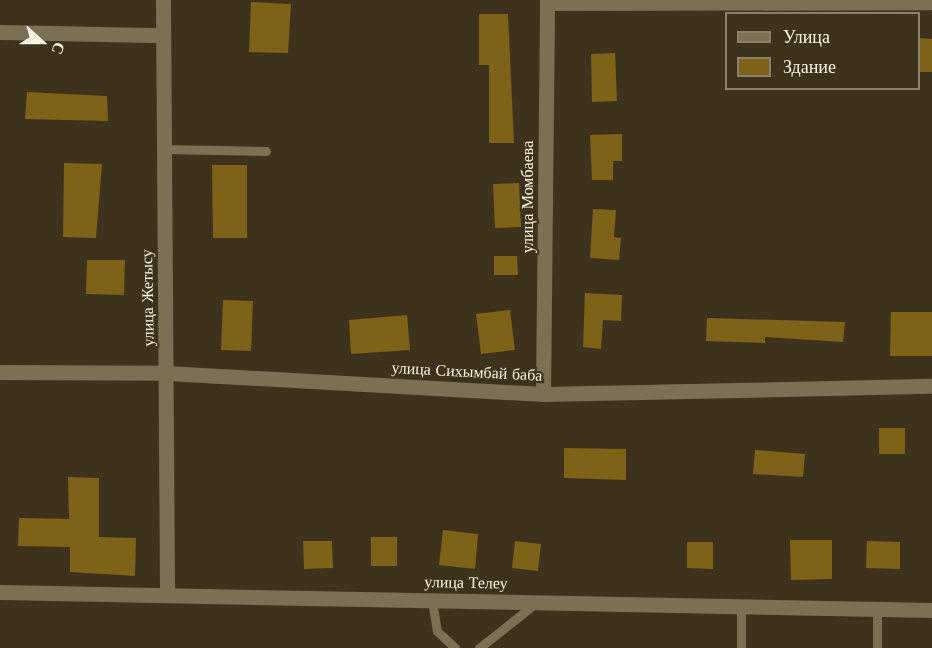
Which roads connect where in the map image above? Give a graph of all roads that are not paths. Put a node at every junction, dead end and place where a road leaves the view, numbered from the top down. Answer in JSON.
{"nodes":[{"id":1,"x":163,"y":0,"type":"edge"},
{"id":2,"x":547,"y":1,"type":"edge"},
{"id":3,"x":932,"y":2,"type":"edge"},
{"id":4,"x":0,"y":32,"type":"edge"},
{"id":5,"x":163,"y":35,"type":"junction"},
{"id":6,"x":161,"y":149,"type":"junction"},
{"id":7,"x":267,"y":151,"type":"dead end"},
{"id":8,"x":0,"y":372,"type":"edge"},
{"id":9,"x":167,"y":373,"type":"junction"},
{"id":10,"x":932,"y":386,"type":"edge"},
{"id":11,"x":543,"y":394,"type":"junction"},
{"id":12,"x":0,"y":592,"type":"edge"},
{"id":13,"x":167,"y":595,"type":"junction"},
{"id":14,"x":432,"y":600,"type":"junction"},
{"id":15,"x":538,"y":602,"type":"junction"},
{"id":16,"x":741,"y":606,"type":"junction"},
{"id":17,"x":877,"y":609,"type":"junction"},
{"id":18,"x":932,"y":610,"type":"edge"},
{"id":19,"x":455,"y":648,"type":"edge"},
{"id":20,"x":479,"y":648,"type":"edge"},
{"id":21,"x":741,"y":648,"type":"edge"},
{"id":22,"x":877,"y":648,"type":"edge"}],
"edges":[{"from":1,"to":5,"type":"street","name":"улица Жетысу"},
{"from":2,"to":3,"type":"street"},
{"from":2,"to":11,"type":"street","name":"улица Момбаева"},
{"from":4,"to":5,"type":"street"},
{"from":5,"to":6,"type":"street","name":"улица Жетысу"},
{"from":6,"to":7,"type":"lane"},
{"from":6,"to":9,"type":"street","name":"улица Жетысу"},
{"from":8,"to":9,"type":"street","name":"улица Сихымбай баба"},
{"from":9,"to":11,"type":"street","name":"улица Сихымбай баба"},
{"from":9,"to":13,"type":"street","name":"улица Жетысу"},
{"from":10,"to":11,"type":"street","name":"улица Сихымбай баба"},
{"from":12,"to":13,"type":"street","name":"улица Телеу"},
{"from":13,"to":14,"type":"street","name":"улица Телеу"},
{"from":14,"to":15,"type":"street","name":"улица Телеу"},
{"from":14,"to":19,"type":"lane"},
{"from":15,"to":16,"type":"street","name":"улица Телеу"},
{"from":15,"to":20,"type":"lane"},
{"from":16,"to":17,"type":"street","name":"улица Телеу"},
{"from":16,"to":21,"type":"lane"},
{"from":17,"to":18,"type":"street","name":"улица Телеу"},
{"from":17,"to":22,"type":"lane"}]}
